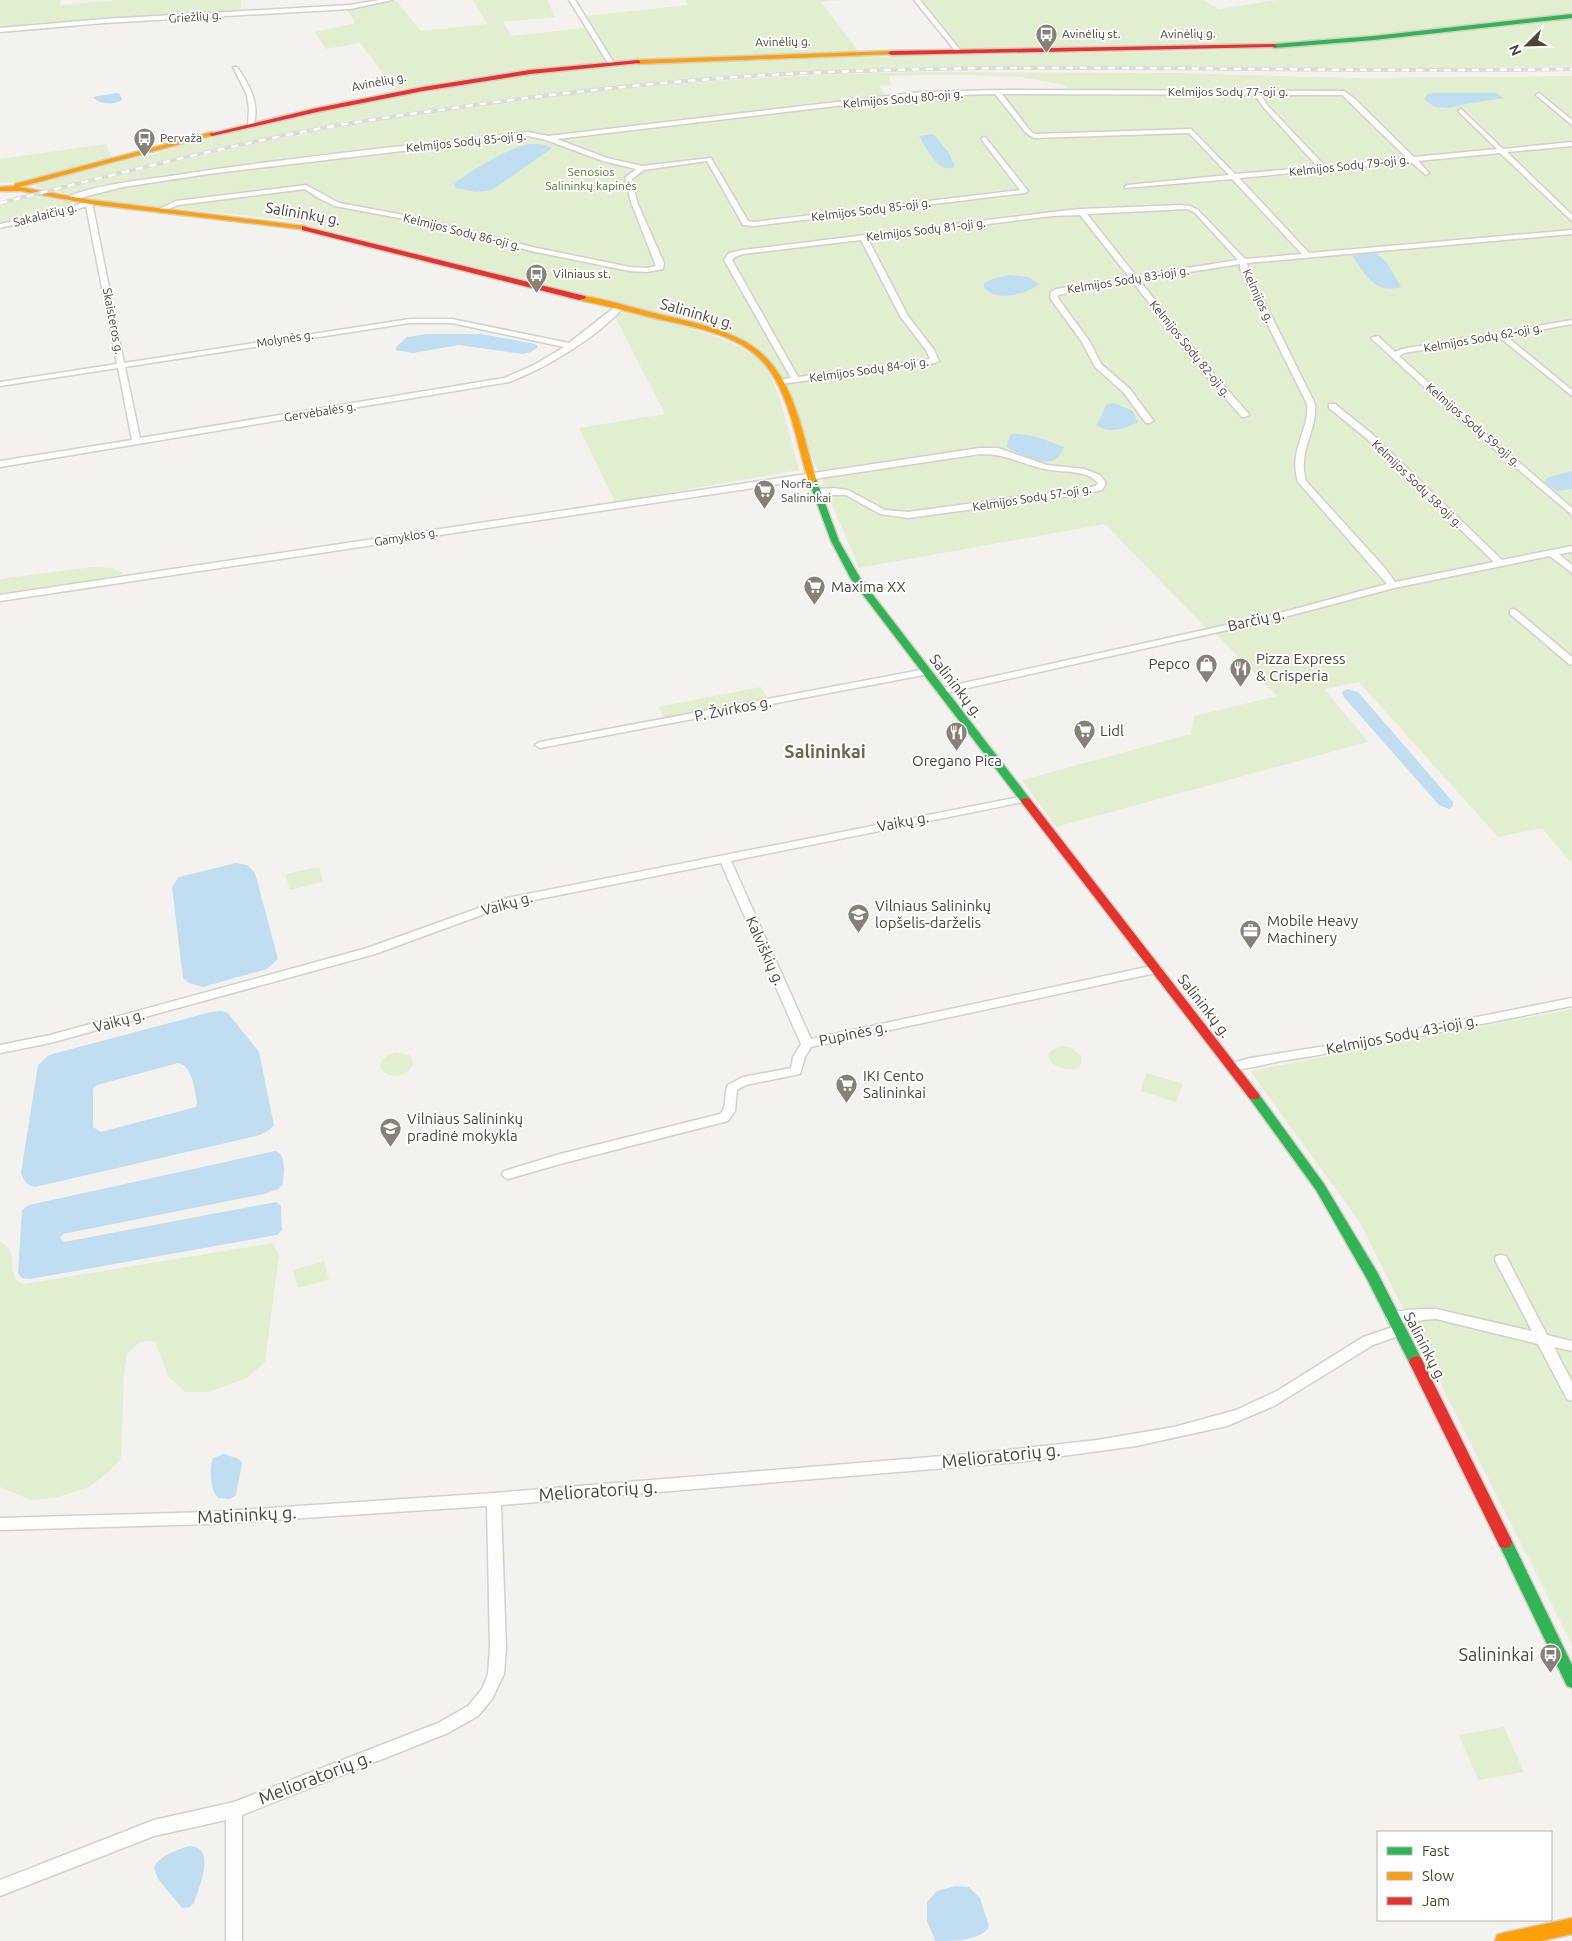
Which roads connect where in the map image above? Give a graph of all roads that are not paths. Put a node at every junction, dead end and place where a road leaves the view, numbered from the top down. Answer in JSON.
{"nodes":[{"id":1,"x":389,"y":0,"type":"edge"},
{"id":2,"x":572,"y":0,"type":"edge"},
{"id":3,"x":917,"y":0,"type":"edge"},
{"id":4,"x":1572,"y":16,"type":"edge"},
{"id":5,"x":0,"y":30,"type":"edge"},
{"id":6,"x":959,"y":52,"type":"junction"},
{"id":7,"x":611,"y":63,"type":"junction"},
{"id":8,"x":235,"y":68,"type":"dead end"},
{"id":9,"x":997,"y":92,"type":"junction"},
{"id":10,"x":1256,"y":92,"type":"junction"},
{"id":11,"x":1539,"y":95,"type":"dead end"},
{"id":12,"x":1460,"y":111,"type":"dead end"},
{"id":13,"x":1572,"y":123,"type":"edge"},
{"id":14,"x":250,"y":125,"type":"junction"},
{"id":15,"x":548,"y":138,"type":"junction"},
{"id":16,"x":984,"y":139,"type":"dead end"},
{"id":17,"x":1572,"y":144,"type":"edge"},
{"id":18,"x":1501,"y":151,"type":"junction"},
{"id":19,"x":1412,"y":159,"type":"junction"},
{"id":20,"x":642,"y":168,"type":"junction"},
{"id":21,"x":1323,"y":168,"type":"junction"},
{"id":22,"x":1426,"y":173,"type":"dead end"},
{"id":23,"x":1234,"y":177,"type":"junction"},
{"id":24,"x":1127,"y":187,"type":"dead end"},
{"id":25,"x":2,"y":188,"type":"edge"},
{"id":26,"x":68,"y":199,"type":"junction"},
{"id":27,"x":89,"y":202,"type":"junction"},
{"id":28,"x":159,"y":210,"type":"junction"},
{"id":29,"x":1081,"y":211,"type":"junction"},
{"id":30,"x":1572,"y":218,"type":"edge"},
{"id":31,"x":0,"y":226,"type":"edge"},
{"id":32,"x":1572,"y":232,"type":"edge"},
{"id":33,"x":864,"y":238,"type":"junction"},
{"id":34,"x":1306,"y":254,"type":"junction"},
{"id":35,"x":1244,"y":261,"type":"junction"},
{"id":36,"x":1134,"y":279,"type":"junction"},
{"id":37,"x":619,"y":308,"type":"junction"},
{"id":38,"x":1572,"y":322,"type":"edge"},
{"id":39,"x":1501,"y":335,"type":"junction"},
{"id":40,"x":1374,"y":338,"type":"dead end"},
{"id":41,"x":570,"y":346,"type":"junction"},
{"id":42,"x":1394,"y":355,"type":"junction"},
{"id":43,"x":122,"y":365,"type":"junction"},
{"id":44,"x":796,"y":380,"type":"junction"},
{"id":45,"x":781,"y":382,"type":"junction"},
{"id":46,"x":0,"y":384,"type":"edge"},
{"id":47,"x":1572,"y":394,"type":"edge"},
{"id":48,"x":1332,"y":406,"type":"dead end"},
{"id":49,"x":1245,"y":415,"type":"dead end"},
{"id":50,"x":1148,"y":421,"type":"dead end"},
{"id":51,"x":136,"y":441,"type":"junction"},
{"id":52,"x":0,"y":464,"type":"edge"},
{"id":53,"x":811,"y":476,"type":"junction"},
{"id":54,"x":817,"y":492,"type":"junction"},
{"id":55,"x":1572,"y":512,"type":"edge"},
{"id":56,"x":1572,"y":549,"type":"edge"},
{"id":57,"x":1552,"y":553,"type":"junction"},
{"id":58,"x":1500,"y":564,"type":"junction"},
{"id":59,"x":1572,"y":570,"type":"edge"},
{"id":60,"x":1393,"y":585,"type":"junction"},
{"id":61,"x":0,"y":598,"type":"edge"},
{"id":62,"x":1513,"y":612,"type":"dead end"},
{"id":63,"x":1572,"y":662,"type":"edge"},
{"id":64,"x":926,"y":672,"type":"junction"},
{"id":65,"x":941,"y":691,"type":"junction"},
{"id":66,"x":540,"y":745,"type":"dead end"},
{"id":67,"x":1024,"y":799,"type":"junction"},
{"id":68,"x":724,"y":858,"type":"junction"},
{"id":69,"x":1156,"y":969,"type":"junction"},
{"id":70,"x":1572,"y":1002,"type":"edge"},
{"id":71,"x":807,"y":1044,"type":"junction"},
{"id":72,"x":0,"y":1049,"type":"edge"},
{"id":73,"x":1233,"y":1067,"type":"junction"},
{"id":74,"x":508,"y":1174,"type":"dead end"},
{"id":75,"x":1501,"y":1260,"type":"dead end"},
{"id":76,"x":1396,"y":1324,"type":"junction"},
{"id":77,"x":1542,"y":1339,"type":"junction"},
{"id":78,"x":1572,"y":1346,"type":"edge"},
{"id":79,"x":1572,"y":1395,"type":"edge"},
{"id":80,"x":494,"y":1499,"type":"junction"},
{"id":81,"x":0,"y":1524,"type":"edge"},
{"id":82,"x":1572,"y":1680,"type":"edge"},
{"id":83,"x":234,"y":1810,"type":"junction"},
{"id":84,"x":0,"y":1888,"type":"edge"},
{"id":85,"x":1572,"y":1926,"type":"edge"},
{"id":86,"x":234,"y":1941,"type":"edge"},
{"id":87,"x":1503,"y":1941,"type":"edge"}],
"edges":[{"from":1,"to":5,"type":"street","name":"Griežlių g."},
{"from":2,"to":7,"type":"street"},
{"from":3,"to":6,"type":"street"},
{"from":4,"to":6,"type":"main road","name":"Avinėlių g."},
{"from":6,"to":7,"type":"main road","name":"Avinėlių g."},
{"from":7,"to":14,"type":"main road","name":"Avinėlių g."},
{"from":8,"to":14,"type":"street"},
{"from":9,"to":10,"type":"street","name":"Kelmijos Sodų 77-oji g."},
{"from":9,"to":15,"type":"street","name":"Kelmijos Sodų 80-oji g."},
{"from":9,"to":23,"type":"street"},
{"from":10,"to":19,"type":"street","name":"Kelmijos Sodų 77-oji g."},
{"from":10,"to":21,"type":"street"},
{"from":11,"to":13,"type":"street"},
{"from":12,"to":18,"type":"street"},
{"from":14,"to":25,"type":"main road","name":"Avinėlių g."},
{"from":15,"to":20,"type":"street","name":"Kelmijos Sodų 85-oji g."},
{"from":15,"to":26,"type":"street","name":"Kelmijos Sodų 85-oji g."},
{"from":16,"to":20,"type":"street","name":"Kelmijos Sodų 85-oji g."},
{"from":17,"to":18,"type":"street","name":"Kelmijos Sodų 79-oji g."},
{"from":18,"to":19,"type":"street","name":"Kelmijos Sodų 79-oji g."},
{"from":18,"to":30,"type":"street"},
{"from":19,"to":21,"type":"street","name":"Kelmijos Sodų 79-oji g."},
{"from":19,"to":22,"type":"street","name":"Kelmijos Sodų 77-oji g."},
{"from":20,"to":28,"type":"street","name":"Kelmijos Sodų 86-oji g."},
{"from":21,"to":23,"type":"street","name":"Kelmijos Sodų 79-oji g."},
{"from":23,"to":24,"type":"street","name":"Kelmijos Sodų 79-oji g."},
{"from":23,"to":34,"type":"street"},
{"from":25,"to":26,"type":"main road","name":"Salininkų g."},
{"from":26,"to":27,"type":"main road","name":"Salininkų g."},
{"from":27,"to":28,"type":"main road","name":"Salininkų g."},
{"from":27,"to":31,"type":"street","name":"Sakalaičių g."},
{"from":27,"to":43,"type":"street","name":"Skaisteros g."},
{"from":28,"to":37,"type":"main road","name":"Salininkų g."},
{"from":29,"to":33,"type":"street","name":"Kelmijos Sodų 81-oji g."},
{"from":29,"to":35,"type":"street","name":"Kelmijos Sodų 81-oji g."},
{"from":29,"to":36,"type":"street","name":"Kelmijos Sodų 82-oji g."},
{"from":32,"to":34,"type":"street","name":"Kelmijos g."},
{"from":33,"to":44,"type":"street","name":"Kelmijos Sodų 81-oji g."},
{"from":33,"to":44,"type":"street","name":"Kelmijos Sodų 84-oji g."},
{"from":34,"to":35,"type":"street","name":"Kelmijos g."},
{"from":35,"to":36,"type":"street","name":"Kelmijos Sodų 83-ioji g."},
{"from":35,"to":60,"type":"street","name":"Kelmijos g."},
{"from":36,"to":49,"type":"street","name":"Kelmijos Sodų 82-oji g."},
{"from":36,"to":50,"type":"street","name":"Kelmijos Sodų 83-ioji g."},
{"from":37,"to":41,"type":"street","name":"Gervėbalės g."},
{"from":37,"to":45,"type":"main road","name":"Salininkų g."},
{"from":38,"to":39,"type":"street","name":"Kelmijos Sodų 62-oji g."},
{"from":39,"to":42,"type":"street","name":"Kelmijos Sodų 62-oji g."},
{"from":39,"to":47,"type":"street"},
{"from":40,"to":42,"type":"street","name":"Kelmijos Sodų 59-oji g."},
{"from":41,"to":43,"type":"street","name":"Molynės g."},
{"from":41,"to":51,"type":"street","name":"Gervėbalės g."},
{"from":42,"to":55,"type":"street","name":"Kelmijos Sodų 59-oji g."},
{"from":43,"to":46,"type":"street","name":"Molynės g."},
{"from":43,"to":51,"type":"street","name":"Skaisteros g."},
{"from":44,"to":45,"type":"street","name":"Kelmijos Sodų 84-oji g."},
{"from":45,"to":53,"type":"main road","name":"Salininkų g."},
{"from":48,"to":58,"type":"street","name":"Kelmijos Sodų 58-oji g."},
{"from":51,"to":52,"type":"street","name":"Gervėbalės g."},
{"from":53,"to":54,"type":"main road","name":"Salininkų g."},
{"from":53,"to":54,"type":"street","name":"Kelmijos Sodų 57-oji g."},
{"from":53,"to":61,"type":"street","name":"Gamyklos g."},
{"from":54,"to":64,"type":"main road","name":"Salininkų g."},
{"from":56,"to":57,"type":"street","name":"Barčių g."},
{"from":57,"to":58,"type":"street","name":"Barčių g."},
{"from":57,"to":59,"type":"street"},
{"from":58,"to":60,"type":"street","name":"Barčių g."},
{"from":60,"to":65,"type":"street","name":"Barčių g."},
{"from":62,"to":63,"type":"street"},
{"from":64,"to":65,"type":"main road","name":"Salininkų g."},
{"from":64,"to":66,"type":"street","name":"P. Žvirkos g."},
{"from":65,"to":67,"type":"main road","name":"Salininkų g."},
{"from":67,"to":68,"type":"street","name":"Vaikų g."},
{"from":67,"to":69,"type":"main road","name":"Salininkų g."},
{"from":68,"to":71,"type":"street","name":"Kalviškių g."},
{"from":68,"to":72,"type":"street","name":"Vaikų g."},
{"from":69,"to":71,"type":"street","name":"Pupinės g."},
{"from":69,"to":73,"type":"main road","name":"Salininkų g."},
{"from":70,"to":73,"type":"street","name":"Kelmijos Sodų 43-ioji g."},
{"from":71,"to":74,"type":"street","name":"Pupinės g."},
{"from":73,"to":76,"type":"main road","name":"Salininkų g."},
{"from":75,"to":77,"type":"street"},
{"from":76,"to":77,"type":"street","name":"Melioratorių g."},
{"from":76,"to":80,"type":"street","name":"Melioratorių g."},
{"from":76,"to":82,"type":"main road","name":"Salininkų g."},
{"from":77,"to":78,"type":"street","name":"Melioratorių g."},
{"from":77,"to":79,"type":"street"},
{"from":80,"to":81,"type":"street","name":"Matininkų g."},
{"from":80,"to":83,"type":"street","name":"Melioratorių g."},
{"from":83,"to":84,"type":"street","name":"Melioratorių g."},
{"from":83,"to":86,"type":"street"},
{"from":85,"to":87,"type":"main road"}]}
